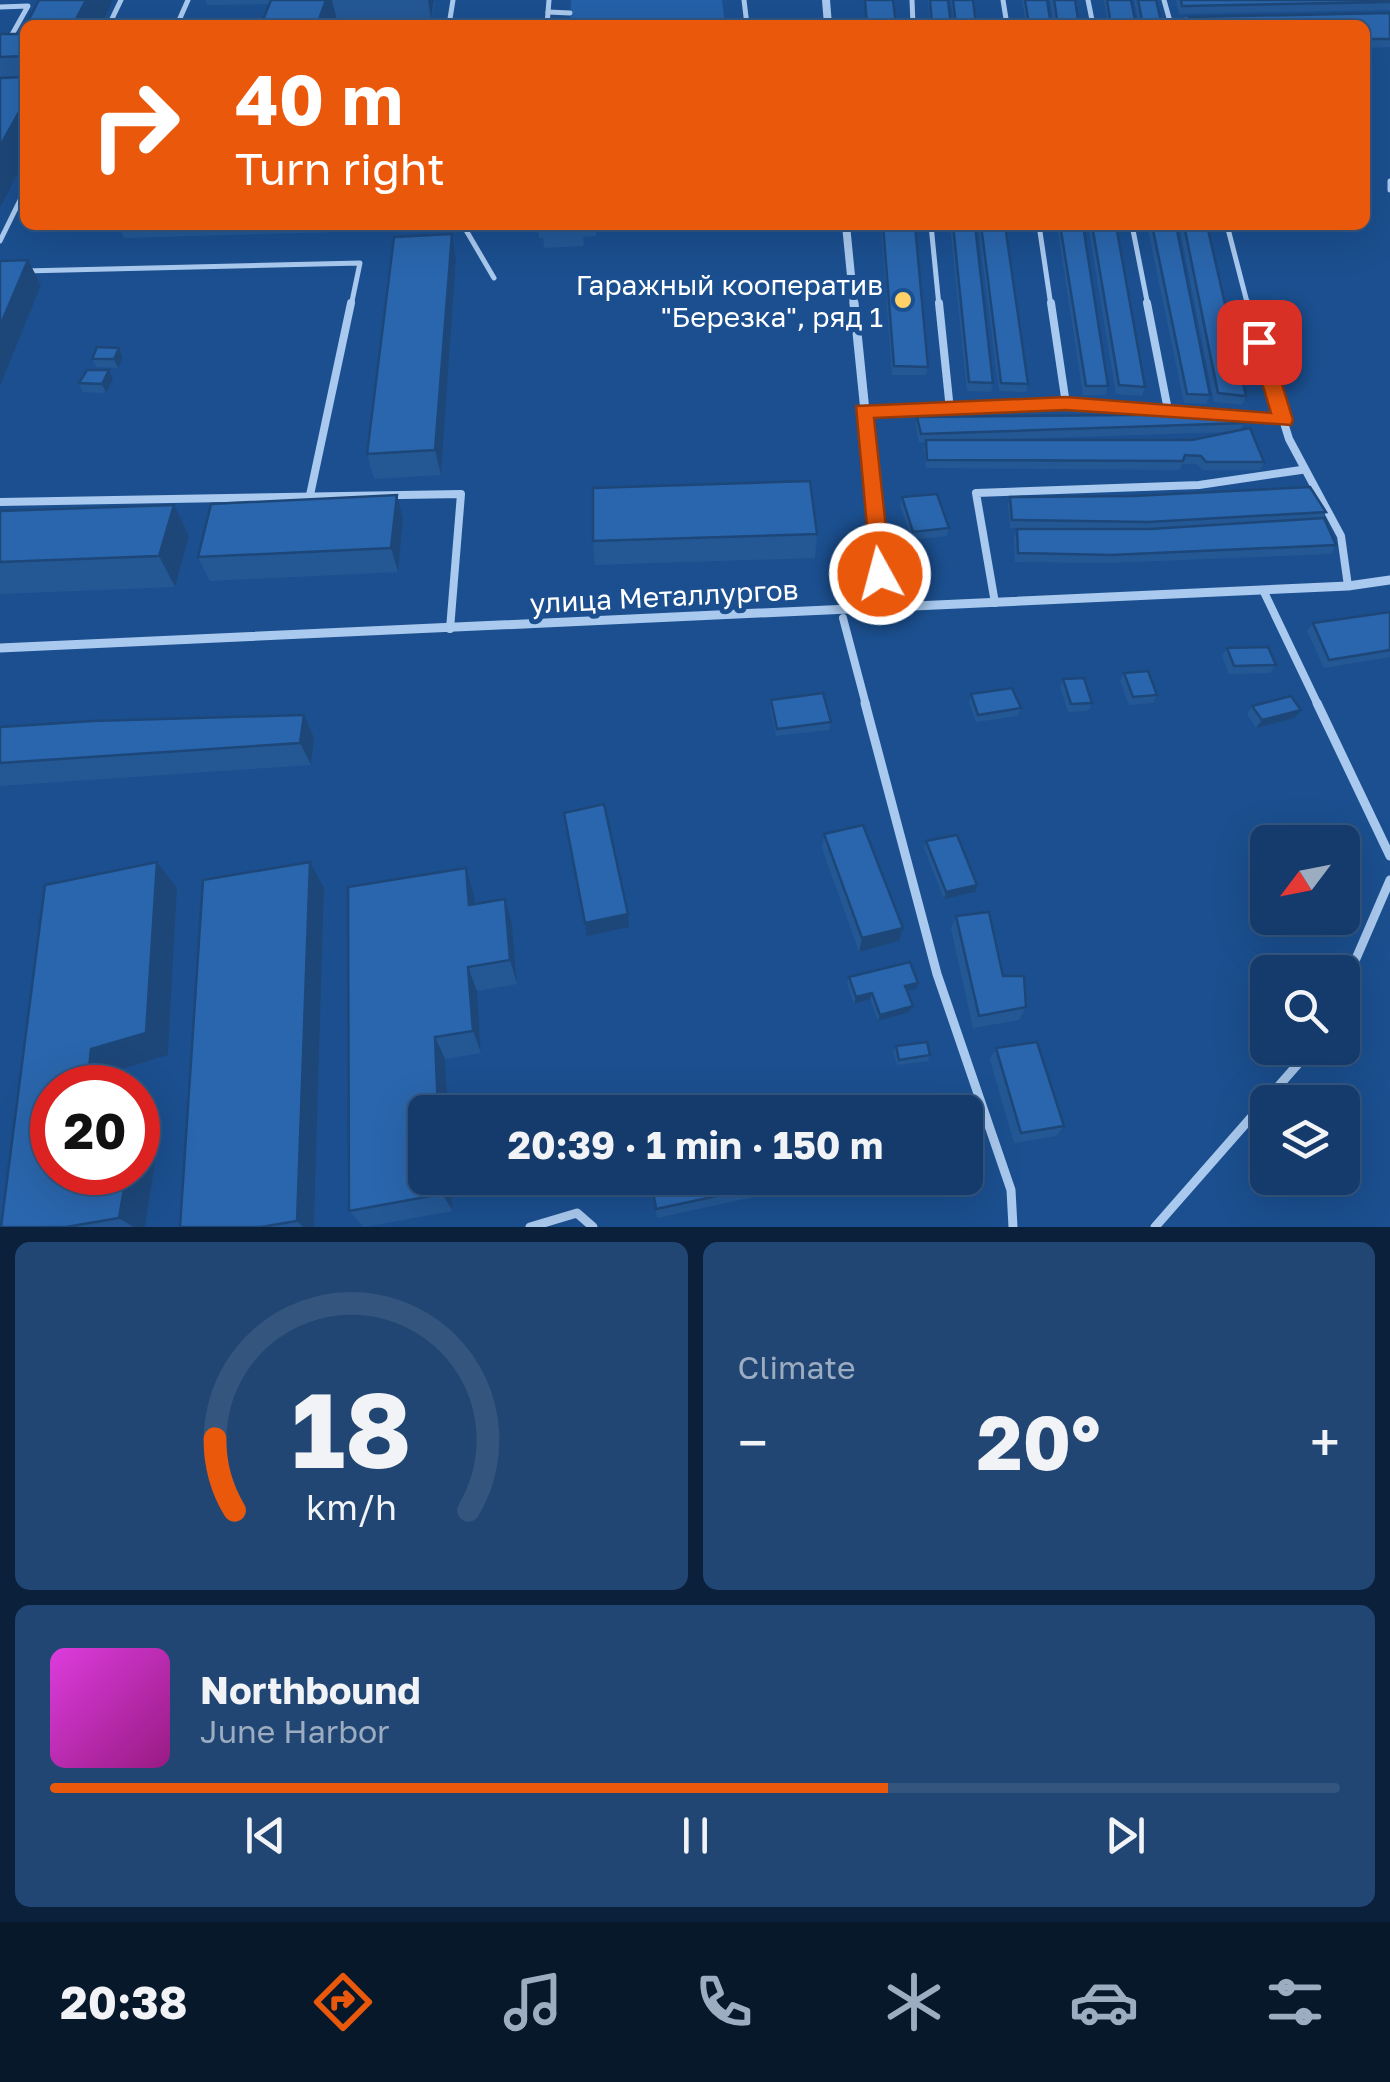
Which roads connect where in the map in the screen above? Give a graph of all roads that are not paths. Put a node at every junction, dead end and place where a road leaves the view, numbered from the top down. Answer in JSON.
{"nodes":[{"id":1,"x":549,"y":0,"type":"edge"},
{"id":2,"x":0,"y":7,"type":"edge"},
{"id":3,"x":548,"y":12,"type":"junction"},
{"id":4,"x":570,"y":13,"type":"dead end"},
{"id":5,"x":20,"y":20,"type":"edge"},
{"id":6,"x":20,"y":20,"type":"edge"},
{"id":7,"x":547,"y":20,"type":"edge"},
{"id":8,"x":0,"y":56,"type":"edge"},
{"id":9,"x":1390,"y":181,"type":"edge"},
{"id":10,"x":1390,"y":190,"type":"edge"},
{"id":11,"x":20,"y":200,"type":"edge"},
{"id":12,"x":466,"y":230,"type":"edge"},
{"id":13,"x":846,"y":230,"type":"edge"},
{"id":14,"x":932,"y":230,"type":"edge"},
{"id":15,"x":1040,"y":230,"type":"edge"},
{"id":16,"x":1133,"y":230,"type":"edge"},
{"id":17,"x":1227,"y":230,"type":"edge"},
{"id":18,"x":0,"y":241,"type":"edge"},
{"id":19,"x":20,"y":272,"type":"edge"},
{"id":20,"x":494,"y":278,"type":"dead end"},
{"id":21,"x":1066,"y":404,"type":"junction"},
{"id":22,"x":950,"y":410,"type":"junction"},
{"id":23,"x":1168,"y":410,"type":"junction"},
{"id":24,"x":863,"y":411,"type":"junction"},
{"id":25,"x":1284,"y":420,"type":"junction"},
{"id":26,"x":1301,"y":470,"type":"junction"},
{"id":27,"x":310,"y":495,"type":"junction"},
{"id":28,"x":0,"y":502,"type":"edge"},
{"id":29,"x":1390,"y":580,"type":"edge"},
{"id":30,"x":1348,"y":586,"type":"junction"},
{"id":31,"x":1263,"y":590,"type":"junction"},
{"id":32,"x":996,"y":603,"type":"junction"},
{"id":33,"x":885,"y":608,"type":"junction"},
{"id":34,"x":843,"y":618,"type":"dead end"},
{"id":35,"x":450,"y":629,"type":"junction"},
{"id":36,"x":0,"y":648,"type":"edge"},
{"id":37,"x":1390,"y":856,"type":"edge"},
{"id":38,"x":1390,"y":880,"type":"edge"},
{"id":39,"x":1358,"y":955,"type":"edge"},
{"id":40,"x":1297,"y":1065,"type":"edge"},
{"id":41,"x":530,"y":1227,"type":"edge"},
{"id":42,"x":593,"y":1227,"type":"edge"},
{"id":43,"x":1013,"y":1227,"type":"edge"},
{"id":44,"x":1155,"y":1227,"type":"edge"}],
"edges":[{"from":1,"to":3,"type":"lane"},
{"from":2,"to":6,"type":"lane"},
{"from":3,"to":4,"type":"lane"},
{"from":3,"to":7,"type":"lane"},
{"from":5,"to":8,"type":"lane"},
{"from":9,"to":10,"type":"lane"},
{"from":11,"to":18,"type":"lane"},
{"from":12,"to":20,"type":"lane"},
{"from":13,"to":24,"type":"street"},
{"from":14,"to":22,"type":"lane"},
{"from":15,"to":21,"type":"lane"},
{"from":16,"to":23,"type":"lane"},
{"from":17,"to":25,"type":"lane"},
{"from":19,"to":27,"type":"lane"},
{"from":21,"to":22,"type":"lane"},
{"from":21,"to":23,"type":"lane"},
{"from":22,"to":24,"type":"lane"},
{"from":23,"to":25,"type":"lane"},
{"from":24,"to":33,"type":"street"},
{"from":25,"to":26,"type":"lane"},
{"from":26,"to":30,"type":"lane"},
{"from":26,"to":32,"type":"lane"},
{"from":27,"to":28,"type":"lane"},
{"from":27,"to":35,"type":"lane"},
{"from":29,"to":30,"type":"street","name":"улица Металлургов"},
{"from":30,"to":31,"type":"street","name":"улица Металлургов"},
{"from":31,"to":32,"type":"street","name":"улица Металлургов"},
{"from":31,"to":37,"type":"lane"},
{"from":32,"to":33,"type":"street","name":"улица Металлургов"},
{"from":33,"to":35,"type":"street","name":"улица Металлургов"},
{"from":34,"to":43,"type":"lane"},
{"from":35,"to":36,"type":"street","name":"улица Металлургов"},
{"from":38,"to":39,"type":"lane"},
{"from":40,"to":44,"type":"lane"},
{"from":41,"to":42,"type":"lane"}]}
